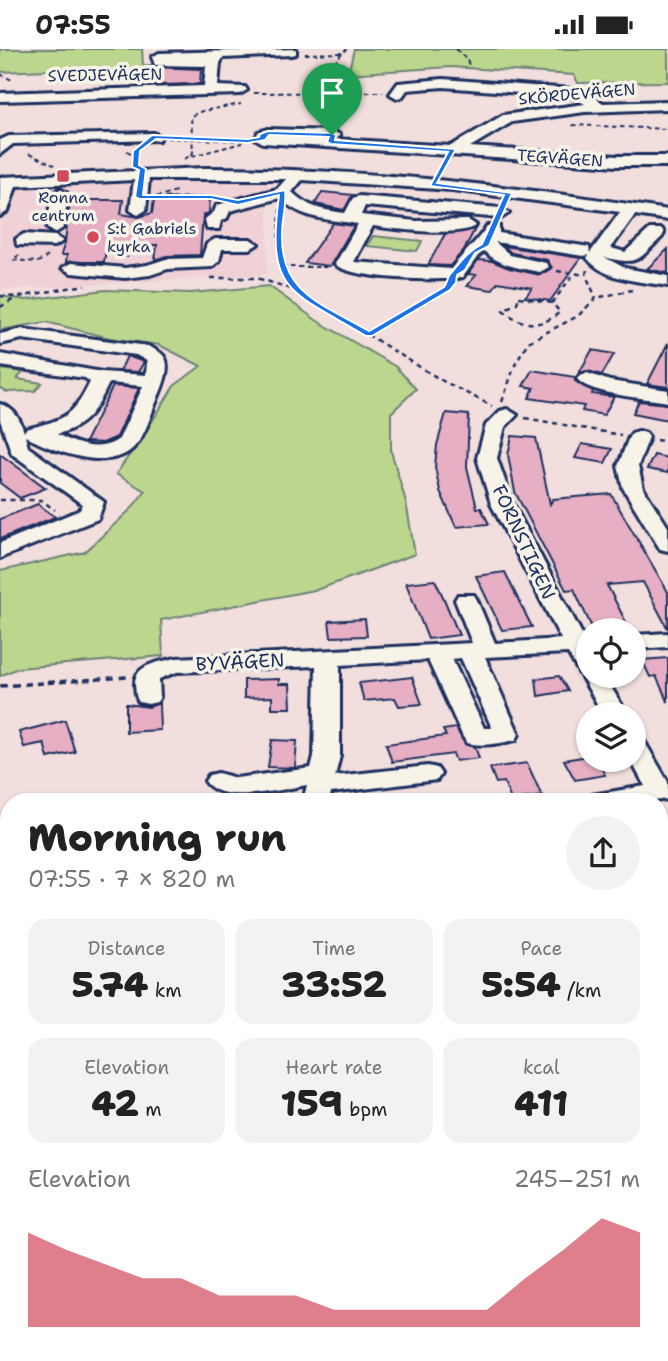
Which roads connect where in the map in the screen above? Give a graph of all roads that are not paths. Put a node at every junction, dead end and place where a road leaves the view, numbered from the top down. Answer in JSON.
{"nodes":[{"id":1,"x":291,"y":51,"type":"dead end"},
{"id":2,"x":241,"y":91,"type":"road end"},
{"id":3,"x":201,"y":94,"type":"junction"},
{"id":4,"x":0,"y":97,"type":"edge"},
{"id":5,"x":668,"y":105,"type":"edge"},
{"id":6,"x":599,"y":107,"type":"junction"},
{"id":7,"x":497,"y":110,"type":"junction"},
{"id":8,"x":550,"y":113,"type":"junction"},
{"id":9,"x":572,"y":120,"type":"road end"},
{"id":10,"x":154,"y":137,"type":"road end"},
{"id":11,"x":262,"y":140,"type":"road end"},
{"id":12,"x":3,"y":147,"type":"edge"},
{"id":13,"x":668,"y":153,"type":"edge"},
{"id":14,"x":523,"y":155,"type":"junction"},
{"id":15,"x":668,"y":161,"type":"edge"},
{"id":16,"x":443,"y":168,"type":"junction"},
{"id":17,"x":142,"y":172,"type":"junction"},
{"id":18,"x":296,"y":175,"type":"junction"},
{"id":19,"x":4,"y":182,"type":"edge"},
{"id":20,"x":283,"y":192,"type":"junction"},
{"id":21,"x":509,"y":193,"type":"junction"},
{"id":22,"x":60,"y":194,"type":"dead end"},
{"id":23,"x":138,"y":204,"type":"road end"},
{"id":24,"x":631,"y":209,"type":"junction"},
{"id":25,"x":0,"y":211,"type":"edge"},
{"id":26,"x":501,"y":213,"type":"junction"},
{"id":27,"x":668,"y":215,"type":"edge"},
{"id":28,"x":360,"y":220,"type":"junction"},
{"id":29,"x":213,"y":226,"type":"dead end"},
{"id":30,"x":656,"y":233,"type":"dead end"},
{"id":31,"x":24,"y":239,"type":"dead end"},
{"id":32,"x":488,"y":240,"type":"junction"},
{"id":33,"x":250,"y":244,"type":"dead end"},
{"id":34,"x":583,"y":251,"type":"dead end"},
{"id":35,"x":600,"y":255,"type":"junction"},
{"id":36,"x":540,"y":267,"type":"road end"},
{"id":37,"x":71,"y":268,"type":"dead end"},
{"id":38,"x":668,"y":281,"type":"edge"},
{"id":39,"x":0,"y":339,"type":"edge"},
{"id":40,"x":0,"y":360,"type":"edge"},
{"id":41,"x":99,"y":377,"type":"junction"},
{"id":42,"x":587,"y":379,"type":"dead end"},
{"id":43,"x":153,"y":381,"type":"junction"},
{"id":44,"x":668,"y":397,"type":"edge"},
{"id":45,"x":0,"y":411,"type":"edge"},
{"id":46,"x":507,"y":415,"type":"road end"},
{"id":47,"x":38,"y":432,"type":"junction"},
{"id":48,"x":15,"y":435,"type":"junction"},
{"id":49,"x":639,"y":437,"type":"road end"},
{"id":50,"x":668,"y":544,"type":"edge"},
{"id":51,"x":0,"y":551,"type":"edge"},
{"id":52,"x":466,"y":600,"type":"dead end"},
{"id":53,"x":576,"y":636,"type":"edge"},
{"id":54,"x":668,"y":640,"type":"edge"},
{"id":55,"x":646,"y":641,"type":"edge"},
{"id":56,"x":576,"y":645,"type":"edge"},
{"id":57,"x":478,"y":648,"type":"junction"},
{"id":58,"x":436,"y":651,"type":"junction"},
{"id":59,"x":328,"y":658,"type":"junction"},
{"id":60,"x":148,"y":697,"type":"dead end"},
{"id":61,"x":646,"y":766,"type":"edge"},
{"id":62,"x":428,"y":774,"type":"dead end"},
{"id":63,"x":218,"y":781,"type":"dead end"},
{"id":64,"x":320,"y":787,"type":"edge"},
{"id":65,"x":654,"y":793,"type":"edge"}],
"edges":[{"from":1,"to":3,"type":"street"},
{"from":2,"to":3,"type":"street","name":"SVEDJEVÄGEN"},
{"from":3,"to":4,"type":"street","name":"SVEDJEVÄGEN"},
{"from":5,"to":6,"type":"street","name":"SKÖRDEVÄGEN"},
{"from":6,"to":7,"type":"street"},
{"from":6,"to":8,"type":"street","name":"SKÖRDEVÄGEN"},
{"from":7,"to":8,"type":"street","name":"SKÖRDEVÄGEN"},
{"from":7,"to":16,"type":"street","name":"SKÖRDEVÄGEN"},
{"from":8,"to":9,"type":"street"},
{"from":10,"to":12,"type":"street"},
{"from":11,"to":16,"type":"street"},
{"from":13,"to":14,"type":"street"},
{"from":14,"to":15,"type":"street","name":"TEGVÄGEN"},
{"from":14,"to":16,"type":"street","name":"TEGVÄGEN"},
{"from":16,"to":18,"type":"street"},
{"from":16,"to":21,"type":"street"},
{"from":17,"to":18,"type":"street"},
{"from":17,"to":19,"type":"street"},
{"from":17,"to":23,"type":"street"},
{"from":18,"to":20,"type":"street"},
{"from":19,"to":25,"type":"street"},
{"from":20,"to":28,"type":"street"},
{"from":20,"to":29,"type":"street"},
{"from":21,"to":24,"type":"street"},
{"from":21,"to":26,"type":"street"},
{"from":22,"to":31,"type":"street"},
{"from":24,"to":27,"type":"street"},
{"from":24,"to":35,"type":"street"},
{"from":26,"to":28,"type":"street"},
{"from":26,"to":32,"type":"street"},
{"from":28,"to":32,"type":"street"},
{"from":30,"to":35,"type":"street"},
{"from":32,"to":34,"type":"street"},
{"from":32,"to":36,"type":"street"},
{"from":33,"to":37,"type":"street"},
{"from":35,"to":38,"type":"street"},
{"from":39,"to":43,"type":"street"},
{"from":40,"to":41,"type":"street"},
{"from":41,"to":43,"type":"street"},
{"from":41,"to":47,"type":"street"},
{"from":42,"to":44,"type":"street"},
{"from":43,"to":47,"type":"street"},
{"from":45,"to":48,"type":"street"},
{"from":46,"to":53,"type":"street","name":"FORNSTIGEN"},
{"from":47,"to":48,"type":"street"},
{"from":48,"to":51,"type":"street"},
{"from":49,"to":50,"type":"street"},
{"from":52,"to":57,"type":"street"},
{"from":54,"to":55,"type":"street"},
{"from":56,"to":57,"type":"street","name":"BYVÄGEN"},
{"from":57,"to":58,"type":"street","name":"BYVÄGEN"},
{"from":57,"to":58,"type":"street"},
{"from":58,"to":59,"type":"street","name":"BYVÄGEN"},
{"from":59,"to":60,"type":"street","name":"BYVÄGEN"},
{"from":59,"to":64,"type":"street"},
{"from":61,"to":65,"type":"street"},
{"from":62,"to":64,"type":"street"},
{"from":63,"to":64,"type":"street"}]}
